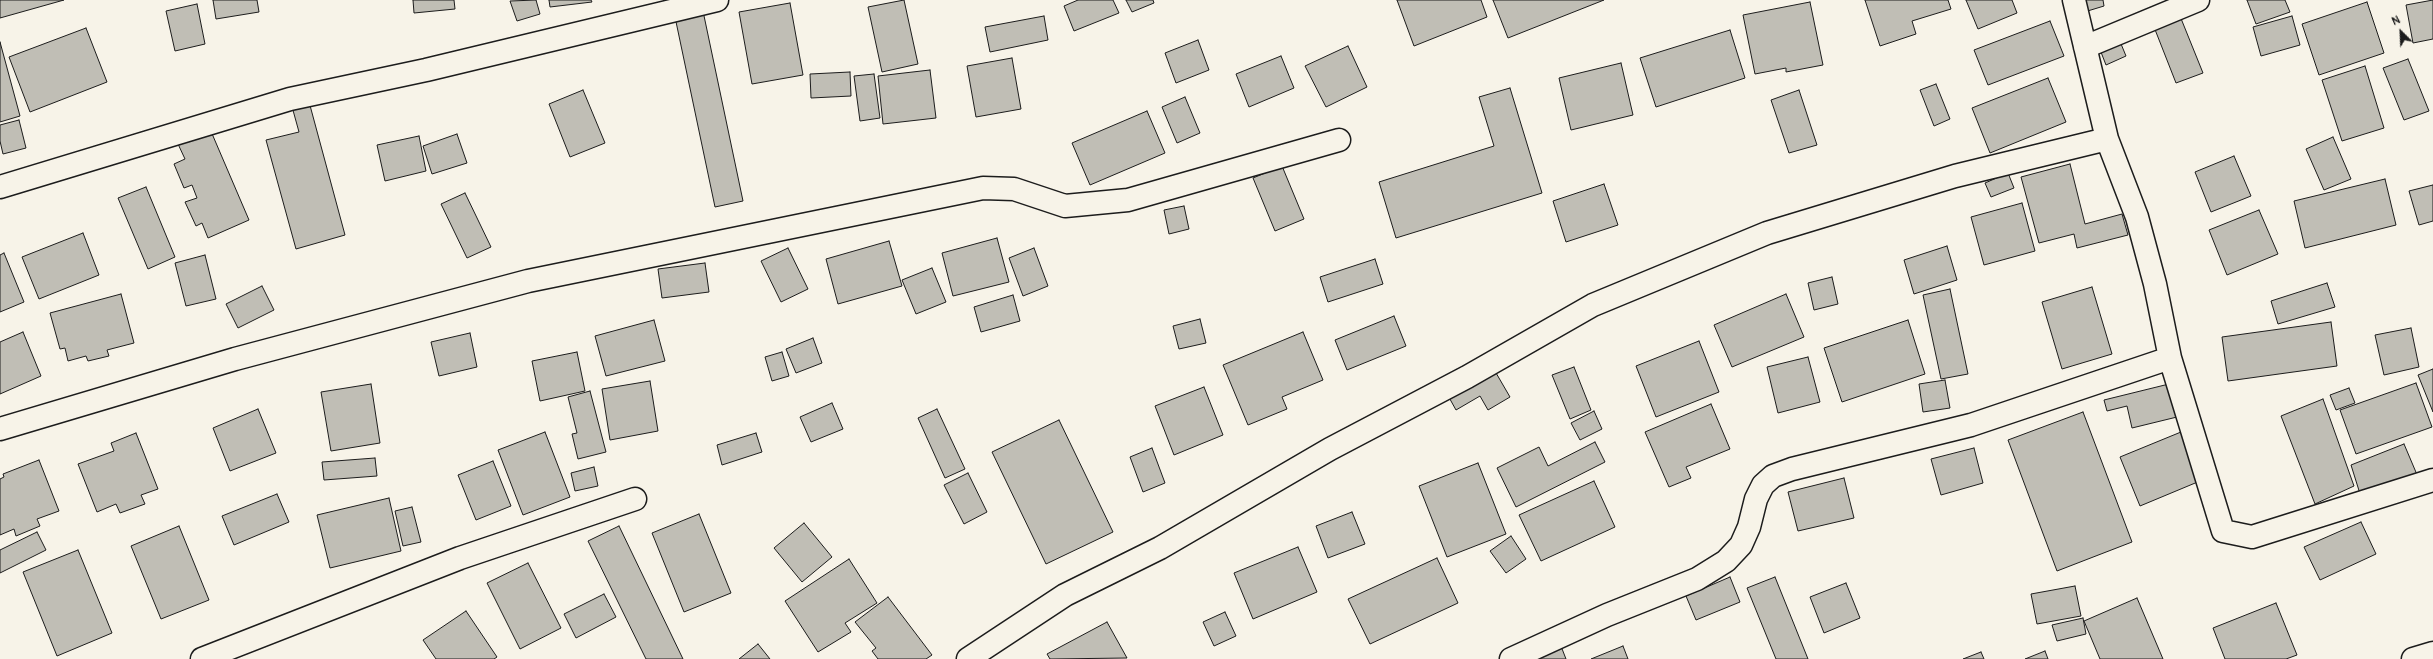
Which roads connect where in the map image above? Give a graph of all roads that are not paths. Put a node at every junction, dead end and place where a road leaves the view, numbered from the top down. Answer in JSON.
{"nodes":[{"id":1,"x":717,"y":0,"type":"edge"},
{"id":2,"x":2074,"y":0,"type":"edge"},
{"id":3,"x":2198,"y":0,"type":"edge"},
{"id":4,"x":2085,"y":47,"type":"junction"},
{"id":5,"x":2107,"y":139,"type":"junction"},
{"id":6,"x":1339,"y":140,"type":"dead end"},
{"id":7,"x":0,"y":187,"type":"edge"},
{"id":8,"x":2170,"y":358,"type":"junction"},
{"id":9,"x":0,"y":429,"type":"edge"},
{"id":10,"x":2433,"y":480,"type":"edge"},
{"id":11,"x":635,"y":499,"type":"dead end"},
{"id":12,"x":2433,"y":653,"type":"edge"},
{"id":13,"x":202,"y":659,"type":"edge"},
{"id":14,"x":968,"y":659,"type":"edge"},
{"id":15,"x":1511,"y":659,"type":"edge"},
{"id":16,"x":2412,"y":659,"type":"edge"}],
"edges":[{"from":1,"to":7,"type":"street"},
{"from":2,"to":4,"type":"street"},
{"from":3,"to":4,"type":"street"},
{"from":4,"to":5,"type":"street"},
{"from":5,"to":8,"type":"street"},
{"from":5,"to":14,"type":"street"},
{"from":6,"to":9,"type":"street"},
{"from":8,"to":10,"type":"street"},
{"from":8,"to":15,"type":"street"},
{"from":11,"to":13,"type":"street"},
{"from":12,"to":16,"type":"street"}]}
